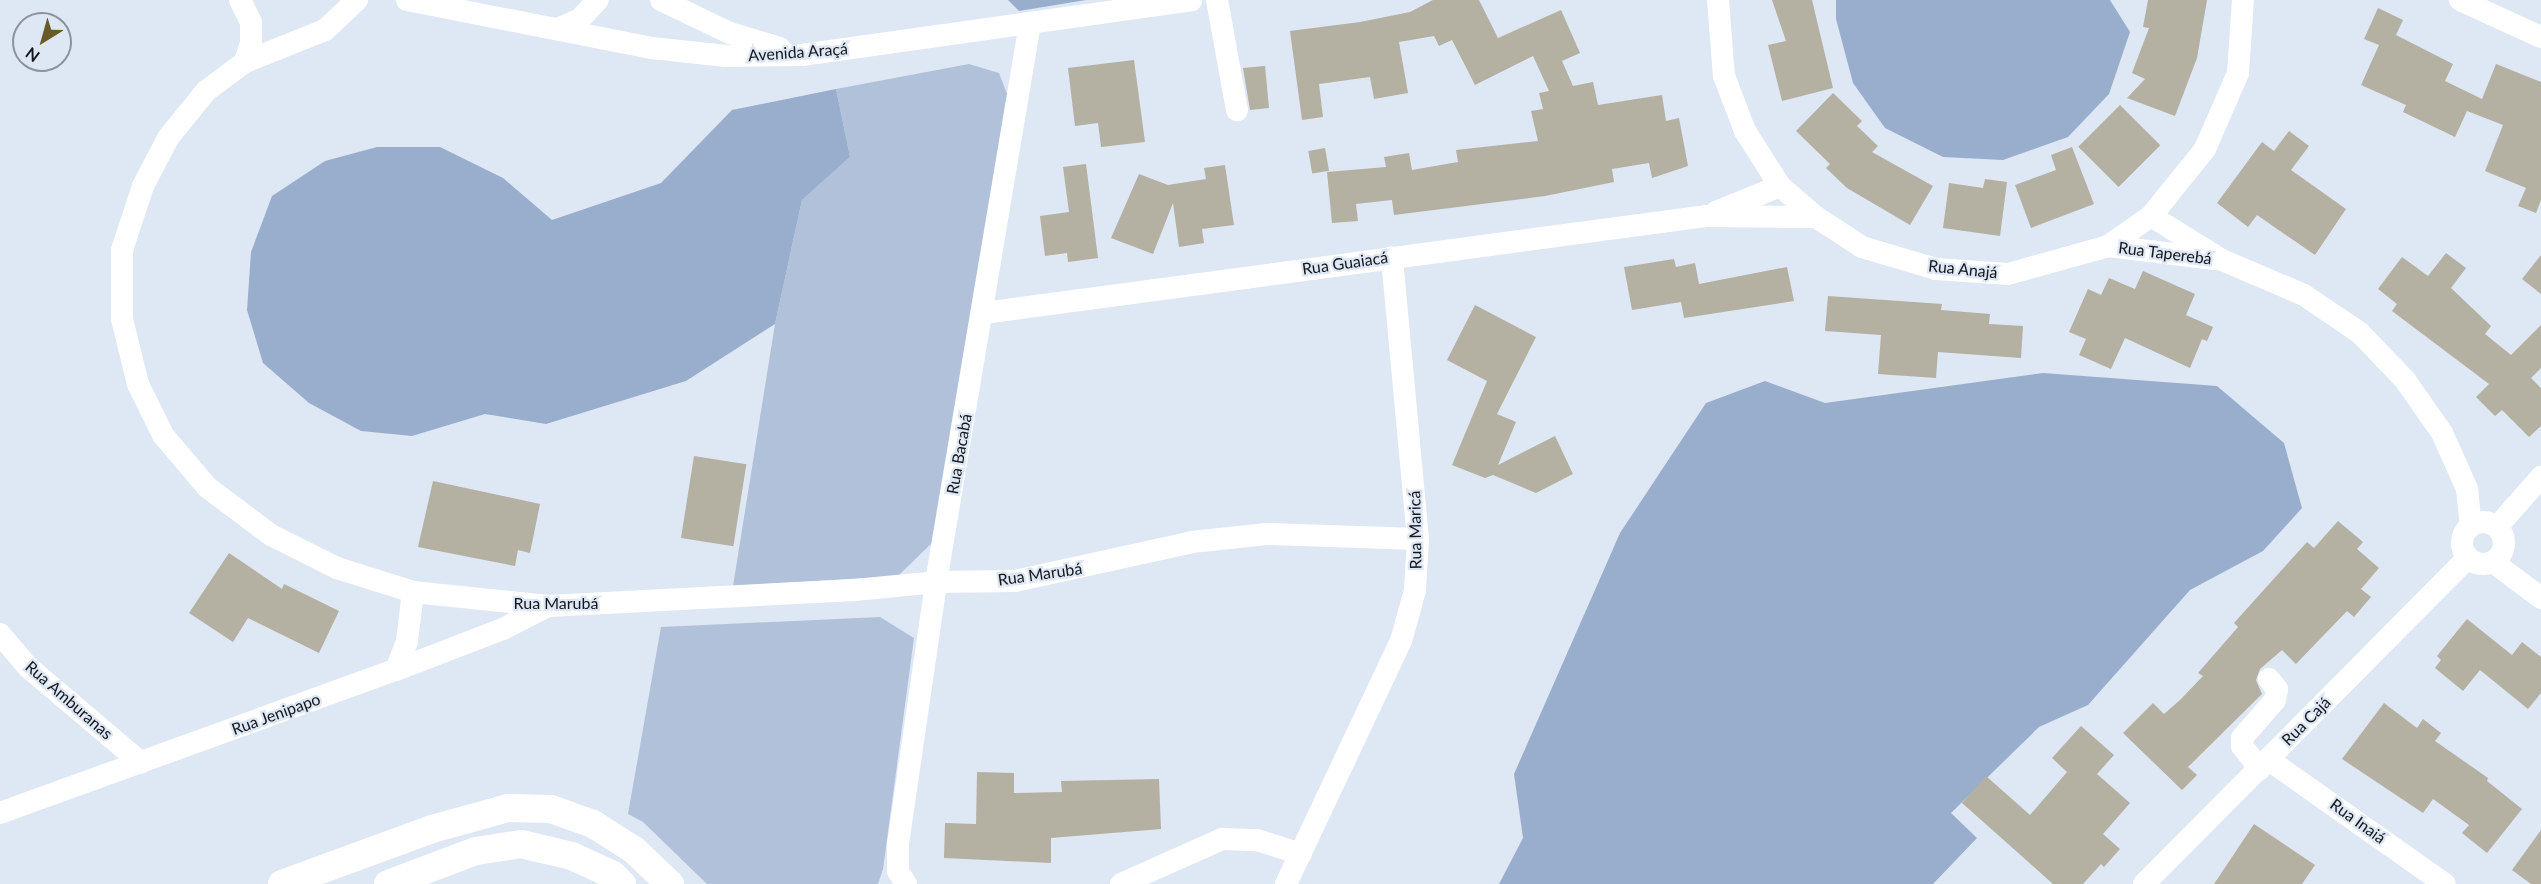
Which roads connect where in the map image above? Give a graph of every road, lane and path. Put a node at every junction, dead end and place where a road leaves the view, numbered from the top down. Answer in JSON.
{"nodes":[{"id":1,"x":240,"y":0,"type":"edge"},
{"id":2,"x":357,"y":0,"type":"edge"},
{"id":3,"x":407,"y":0,"type":"edge"},
{"id":4,"x":598,"y":0,"type":"edge"},
{"id":5,"x":661,"y":0,"type":"edge"},
{"id":6,"x":1191,"y":0,"type":"edge"},
{"id":7,"x":1216,"y":0,"type":"edge"},
{"id":8,"x":1718,"y":0,"type":"edge"},
{"id":9,"x":2243,"y":0,"type":"edge"},
{"id":10,"x":2460,"y":0,"type":"edge"},
{"id":11,"x":1030,"y":23,"type":"junction"},
{"id":12,"x":560,"y":28,"type":"junction"},
{"id":13,"x":2541,"y":37,"type":"edge"},
{"id":14,"x":802,"y":55,"type":"junction"},
{"id":15,"x":245,"y":62,"type":"junction"},
{"id":16,"x":1237,"y":110,"type":"dead end"},
{"id":17,"x":1780,"y":186,"type":"junction"},
{"id":18,"x":1706,"y":216,"type":"junction"},
{"id":19,"x":2151,"y":216,"type":"junction"},
{"id":20,"x":1816,"y":217,"type":"junction"},
{"id":21,"x":2108,"y":246,"type":"junction"},
{"id":22,"x":1392,"y":257,"type":"junction"},
{"id":23,"x":2222,"y":260,"type":"junction"},
{"id":24,"x":984,"y":313,"type":"junction"},
{"id":25,"x":2541,"y":477,"type":"edge"},
{"id":26,"x":2471,"y":525,"type":"junction"},
{"id":27,"x":2497,"y":527,"type":"junction"},
{"id":28,"x":1418,"y":539,"type":"junction"},
{"id":29,"x":2468,"y":558,"type":"junction"},
{"id":30,"x":2493,"y":562,"type":"junction"},
{"id":31,"x":936,"y":582,"type":"junction"},
{"id":32,"x":413,"y":592,"type":"junction"},
{"id":33,"x":2541,"y":597,"type":"edge"},
{"id":34,"x":548,"y":606,"type":"junction"},
{"id":35,"x":0,"y":634,"type":"edge"},
{"id":36,"x":396,"y":670,"type":"junction"},
{"id":37,"x":2269,"y":679,"type":"dead end"},
{"id":38,"x":2269,"y":759,"type":"junction"},
{"id":39,"x":141,"y":763,"type":"junction"},
{"id":40,"x":0,"y":813,"type":"edge"},
{"id":41,"x":1301,"y":854,"type":"junction"},
{"id":42,"x":282,"y":884,"type":"edge"},
{"id":43,"x":388,"y":884,"type":"edge"},
{"id":44,"x":622,"y":884,"type":"edge"},
{"id":45,"x":670,"y":884,"type":"edge"},
{"id":46,"x":906,"y":884,"type":"edge"},
{"id":47,"x":1120,"y":884,"type":"edge"},
{"id":48,"x":1286,"y":884,"type":"edge"},
{"id":49,"x":2144,"y":884,"type":"edge"},
{"id":50,"x":2445,"y":884,"type":"edge"}],
"edges":[{"from":1,"to":15,"type":"street"},
{"from":2,"to":15,"type":"street","name":"Rua Marubá"},
{"from":3,"to":12,"type":"street","name":"Avenida Araçá"},
{"from":4,"to":12,"type":"street"},
{"from":5,"to":14,"type":"street"},
{"from":6,"to":11,"type":"street","name":"Avenida Araçá"},
{"from":7,"to":16,"type":"street"},
{"from":8,"to":17,"type":"street","name":"Rua Anajá"},
{"from":9,"to":19,"type":"street","name":"Rua Anajá"},
{"from":10,"to":13,"type":"street"},
{"from":11,"to":14,"type":"street","name":"Avenida Araçá"},
{"from":11,"to":24,"type":"street","name":"Rua Bacabá"},
{"from":12,"to":14,"type":"street","name":"Avenida Araçá"},
{"from":15,"to":32,"type":"street","name":"Rua Marubá"},
{"from":17,"to":18,"type":"street","name":"Rua Guaiacá"},
{"from":17,"to":20,"type":"street","name":"Rua Anajá"},
{"from":18,"to":20,"type":"street","name":"Rua Guaiacá"},
{"from":18,"to":22,"type":"street","name":"Rua Guaiacá"},
{"from":19,"to":21,"type":"street","name":"Rua Anajá"},
{"from":19,"to":23,"type":"street","name":"Rua Taperebá"},
{"from":20,"to":21,"type":"street","name":"Rua Anajá"},
{"from":21,"to":23,"type":"street","name":"Rua Taperebá"},
{"from":22,"to":24,"type":"street","name":"Rua Guaiacá"},
{"from":22,"to":28,"type":"street","name":"Rua Maricá"},
{"from":23,"to":26,"type":"street","name":"Rua Taperebá"},
{"from":24,"to":31,"type":"street","name":"Rua Bacabá"},
{"from":25,"to":27,"type":"street"},
{"from":26,"to":27,"type":"street"},
{"from":26,"to":29,"type":"street"},
{"from":27,"to":30,"type":"street"},
{"from":28,"to":31,"type":"street","name":"Rua Marubá"},
{"from":28,"to":41,"type":"street","name":"Rua Maricá"},
{"from":29,"to":30,"type":"street"},
{"from":29,"to":38,"type":"street","name":"Rua Cajá"},
{"from":30,"to":33,"type":"street"},
{"from":31,"to":34,"type":"street","name":"Rua Marubá"},
{"from":31,"to":46,"type":"street","name":"Rua Bacabá"},
{"from":32,"to":34,"type":"street","name":"Rua Marubá"},
{"from":32,"to":36,"type":"street"},
{"from":34,"to":36,"type":"street","name":"Rua Jenipapo"},
{"from":35,"to":39,"type":"street","name":"Rua Amburanas"},
{"from":36,"to":39,"type":"street","name":"Rua Jenipapo"},
{"from":37,"to":38,"type":"street","name":"Rua Inaiá"},
{"from":38,"to":49,"type":"street","name":"Rua Cajá"},
{"from":38,"to":50,"type":"street","name":"Rua Inaiá"},
{"from":39,"to":40,"type":"street","name":"Rua Jenipapo"},
{"from":41,"to":47,"type":"street"},
{"from":41,"to":48,"type":"street","name":"Rua Maricá"},
{"from":42,"to":45,"type":"main road"},
{"from":43,"to":44,"type":"main road"}]}
